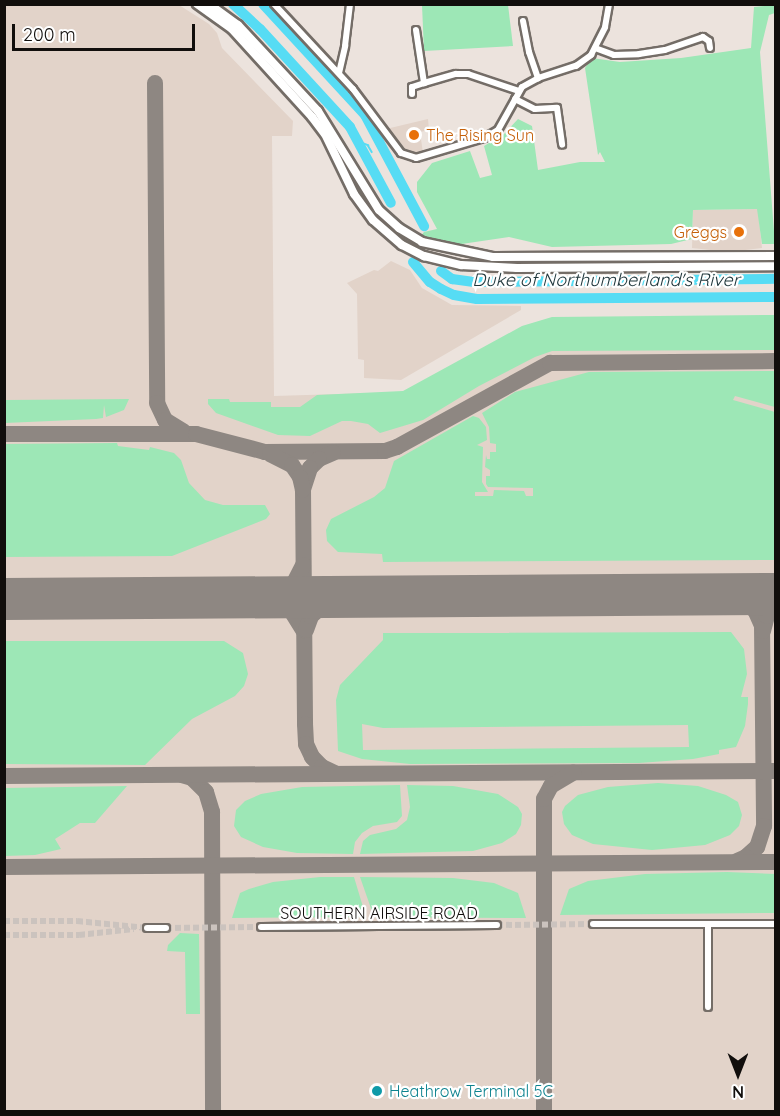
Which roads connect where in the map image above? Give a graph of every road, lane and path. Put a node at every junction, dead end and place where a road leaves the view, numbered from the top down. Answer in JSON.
{"nodes":[{"id":1,"x":196,"y":4,"type":"edge"},
{"id":2,"x":209,"y":4,"type":"edge"},
{"id":3,"x":274,"y":4,"type":"edge"},
{"id":4,"x":350,"y":4,"type":"edge"},
{"id":5,"x":609,"y":4,"type":"edge"},
{"id":6,"x":523,"y":21,"type":"dead end"},
{"id":7,"x":416,"y":30,"type":"dead end"},
{"id":8,"x":595,"y":48,"type":"junction"},
{"id":9,"x":710,"y":48,"type":"dead end"},
{"id":10,"x":339,"y":73,"type":"junction"},
{"id":11,"x":538,"y":78,"type":"junction"},
{"id":12,"x":424,"y":83,"type":"junction"},
{"id":13,"x":519,"y":91,"type":"junction"},
{"id":14,"x":412,"y":94,"type":"dead end"},
{"id":15,"x":515,"y":99,"type":"junction"},
{"id":16,"x":562,"y":144,"type":"dead end"},
{"id":17,"x":776,"y":256,"type":"edge"},
{"id":18,"x":776,"y":266,"type":"edge"},
{"id":19,"x":593,"y":924,"type":"tunnel mouth"},
{"id":20,"x":776,"y":924,"type":"edge"},
{"id":21,"x":497,"y":925,"type":"tunnel mouth"},
{"id":22,"x":708,"y":926,"type":"junction"},
{"id":23,"x":261,"y":927,"type":"tunnel mouth"},
{"id":24,"x":147,"y":928,"type":"tunnel mouth"},
{"id":25,"x":166,"y":928,"type":"tunnel mouth"},
{"id":26,"x":708,"y":1007,"type":"dead end"}],
"edges":[{"from":1,"to":18,"type":"street"},
{"from":2,"to":17,"type":"street"},
{"from":3,"to":10,"type":"street"},
{"from":4,"to":10,"type":"street"},
{"from":5,"to":8,"type":"street"},
{"from":6,"to":11,"type":"street"},
{"from":7,"to":12,"type":"street"},
{"from":8,"to":9,"type":"street"},
{"from":8,"to":11,"type":"street"},
{"from":10,"to":15,"type":"street"},
{"from":11,"to":13,"type":"street"},
{"from":12,"to":13,"type":"street"},
{"from":12,"to":14,"type":"street"},
{"from":13,"to":15,"type":"street"},
{"from":15,"to":16,"type":"street"},
{"from":19,"to":22,"type":"street"},
{"from":20,"to":22,"type":"street"},
{"from":21,"to":23,"type":"street","name":"SOUTHERN AIRSIDE ROAD"},
{"from":22,"to":26,"type":"street"},
{"from":24,"to":25,"type":"street"}]}
